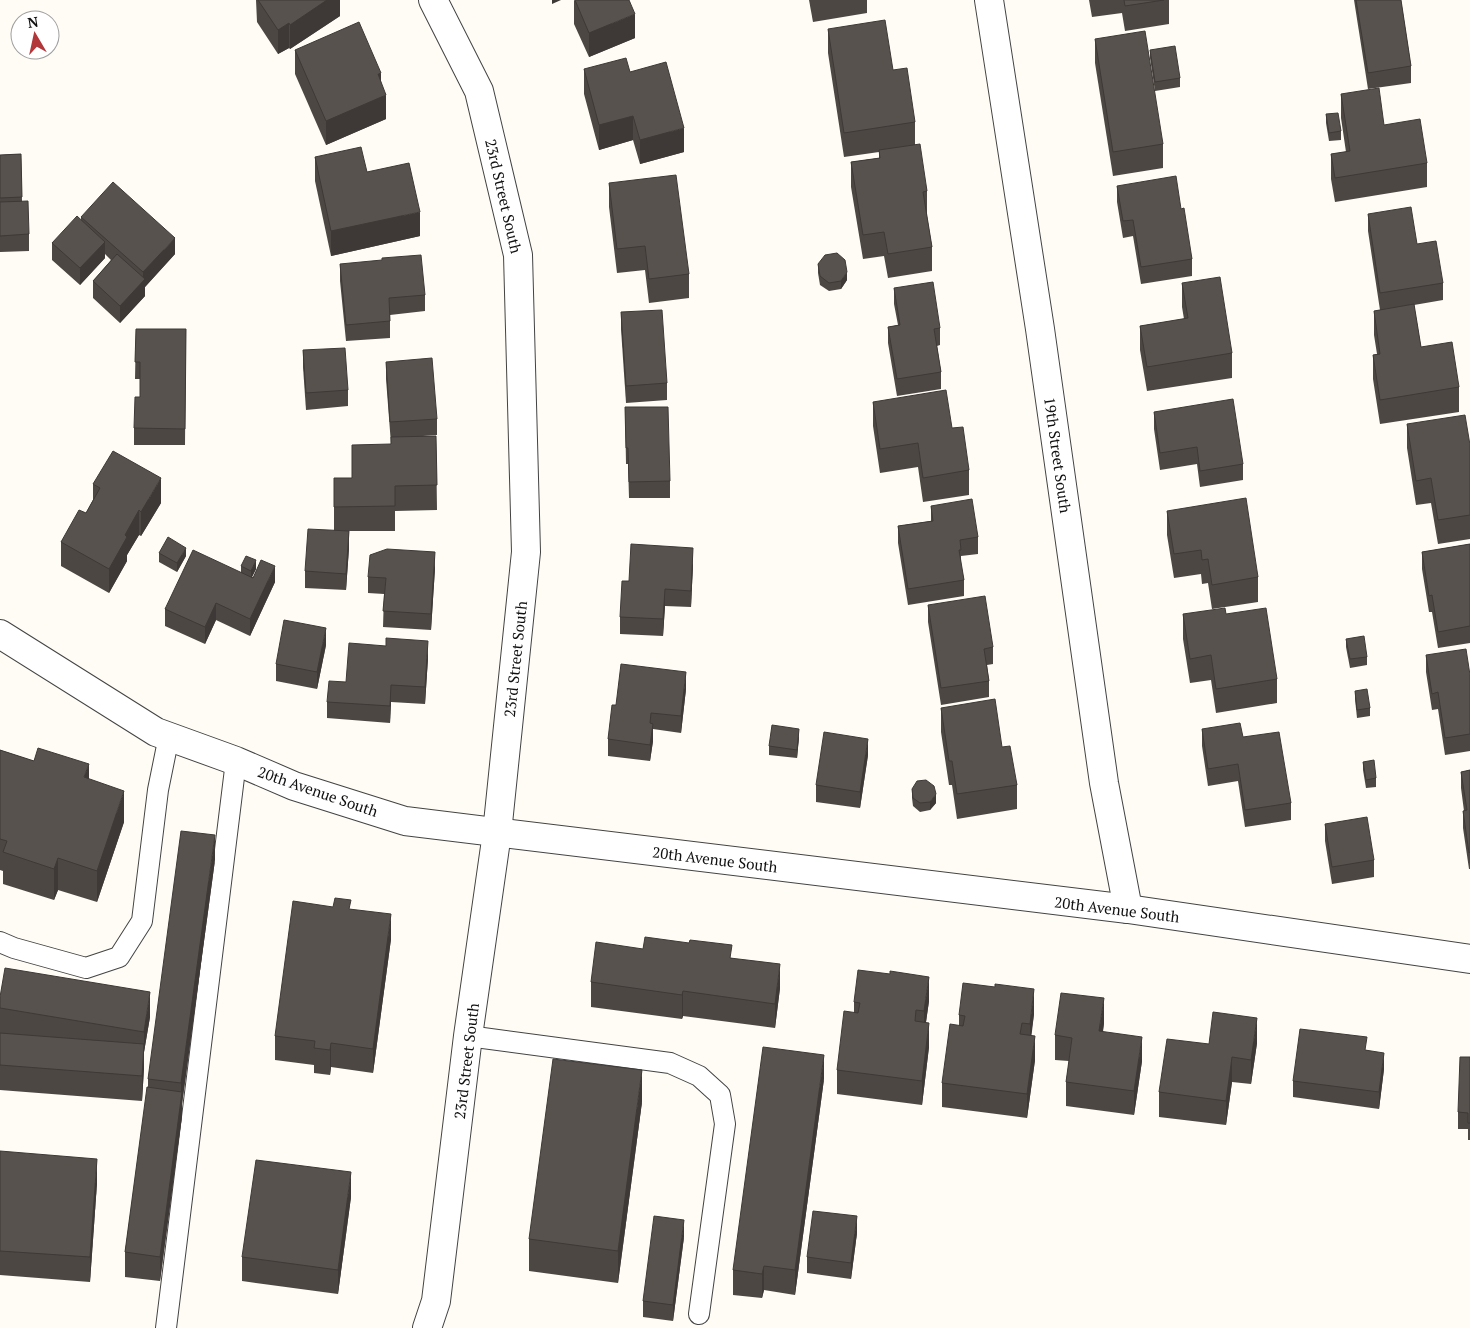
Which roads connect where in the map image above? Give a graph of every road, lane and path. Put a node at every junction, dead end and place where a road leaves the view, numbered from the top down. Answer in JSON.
{"nodes":[{"id":1,"x":433,"y":0,"type":"edge"},
{"id":2,"x":989,"y":0,"type":"edge"},
{"id":3,"x":0,"y":634,"type":"edge"},
{"id":4,"x":168,"y":736,"type":"junction"},
{"id":5,"x":236,"y":761,"type":"junction"},
{"id":6,"x":497,"y":832,"type":"junction"},
{"id":7,"x":1128,"y":909,"type":"junction"},
{"id":8,"x":0,"y":942,"type":"edge"},
{"id":9,"x":1470,"y":959,"type":"edge"},
{"id":10,"x":468,"y":1036,"type":"junction"},
{"id":11,"x":699,"y":1314,"type":"dead end"},
{"id":12,"x":166,"y":1328,"type":"edge"},
{"id":13,"x":427,"y":1328,"type":"edge"}],
"edges":[{"from":1,"to":6,"type":"street","name":"23rd Street South"},
{"from":2,"to":7,"type":"street","name":"19th Street South"},
{"from":3,"to":4,"type":"street","name":"20th Avenue South"},
{"from":4,"to":5,"type":"street","name":"20th Avenue South"},
{"from":4,"to":8,"type":"lane"},
{"from":5,"to":6,"type":"street","name":"20th Avenue South"},
{"from":5,"to":12,"type":"lane"},
{"from":6,"to":7,"type":"street","name":"20th Avenue South"},
{"from":6,"to":10,"type":"street","name":"23rd Street South"},
{"from":7,"to":9,"type":"street","name":"20th Avenue South"},
{"from":10,"to":11,"type":"lane"},
{"from":10,"to":13,"type":"street","name":"23rd Street South"}]}
